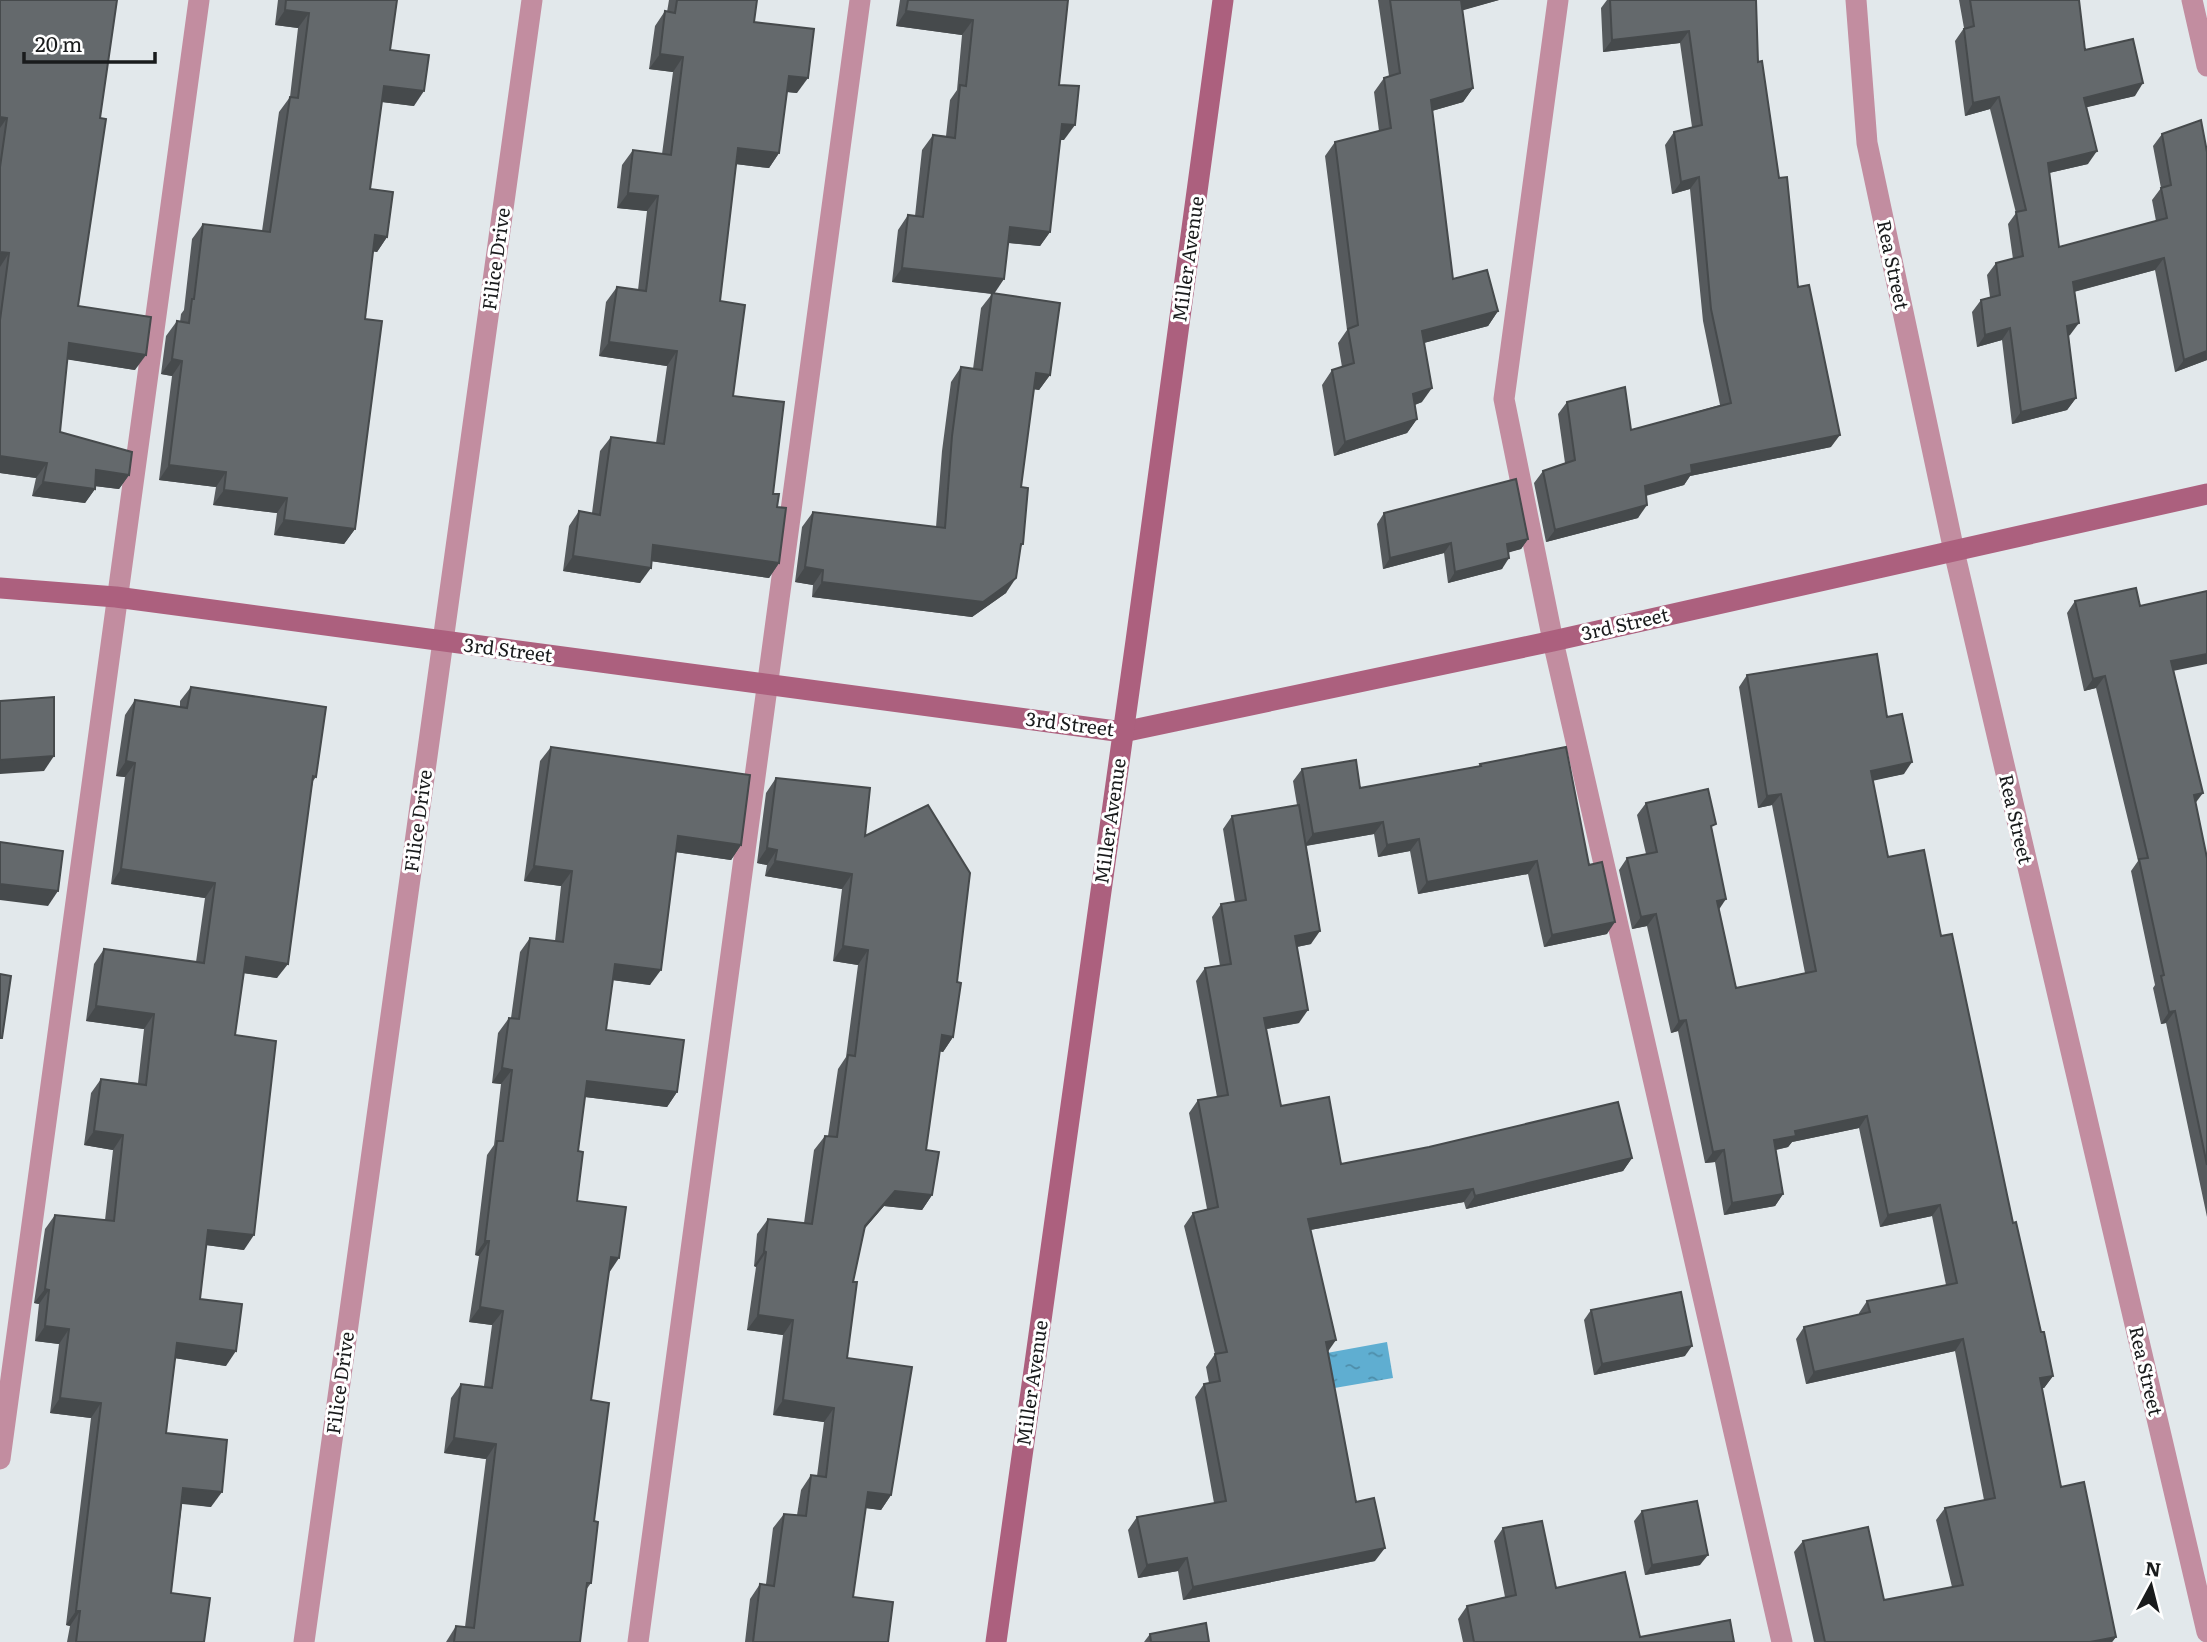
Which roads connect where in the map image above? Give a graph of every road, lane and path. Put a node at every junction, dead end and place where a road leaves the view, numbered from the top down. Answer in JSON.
{"nodes":[{"id":1,"x":199,"y":0,"type":"edge"},
{"id":2,"x":532,"y":0,"type":"edge"},
{"id":3,"x":860,"y":0,"type":"edge"},
{"id":4,"x":1223,"y":0,"type":"edge"},
{"id":5,"x":1558,"y":0,"type":"edge"},
{"id":6,"x":1856,"y":0,"type":"edge"},
{"id":7,"x":2192,"y":0,"type":"edge"},
{"id":8,"x":2207,"y":66,"type":"edge"},
{"id":9,"x":2207,"y":494,"type":"edge"},
{"id":10,"x":1954,"y":551,"type":"junction"},
{"id":11,"x":0,"y":588,"type":"edge"},
{"id":12,"x":116,"y":597,"type":"junction"},
{"id":13,"x":1553,"y":641,"type":"junction"},
{"id":14,"x":443,"y":642,"type":"junction"},
{"id":15,"x":767,"y":684,"type":"junction"},
{"id":16,"x":1123,"y":732,"type":"junction"},
{"id":17,"x":0,"y":1459,"type":"edge"},
{"id":18,"x":2207,"y":1632,"type":"edge"},
{"id":19,"x":304,"y":1642,"type":"edge"},
{"id":20,"x":638,"y":1642,"type":"edge"},
{"id":21,"x":996,"y":1642,"type":"edge"},
{"id":22,"x":1782,"y":1642,"type":"edge"}],
"edges":[{"from":1,"to":12,"type":"street"},
{"from":2,"to":14,"type":"street","name":"Filice Drive"},
{"from":3,"to":15,"type":"street"},
{"from":4,"to":16,"type":"street","name":"Miller Avenue"},
{"from":5,"to":13,"type":"street"},
{"from":6,"to":10,"type":"street","name":"Rea Street"},
{"from":7,"to":8,"type":"street"},
{"from":9,"to":10,"type":"street","name":"3rd Street"},
{"from":10,"to":13,"type":"street","name":"3rd Street"},
{"from":10,"to":18,"type":"street","name":"Rea Street"},
{"from":11,"to":12,"type":"street","name":"3rd Street"},
{"from":12,"to":14,"type":"street","name":"3rd Street"},
{"from":12,"to":17,"type":"street"},
{"from":13,"to":16,"type":"street","name":"3rd Street"},
{"from":13,"to":22,"type":"street"},
{"from":14,"to":15,"type":"street","name":"3rd Street"},
{"from":14,"to":19,"type":"street","name":"Filice Drive"},
{"from":15,"to":16,"type":"street","name":"3rd Street"},
{"from":15,"to":20,"type":"street"},
{"from":16,"to":21,"type":"street","name":"Miller Avenue"}]}
